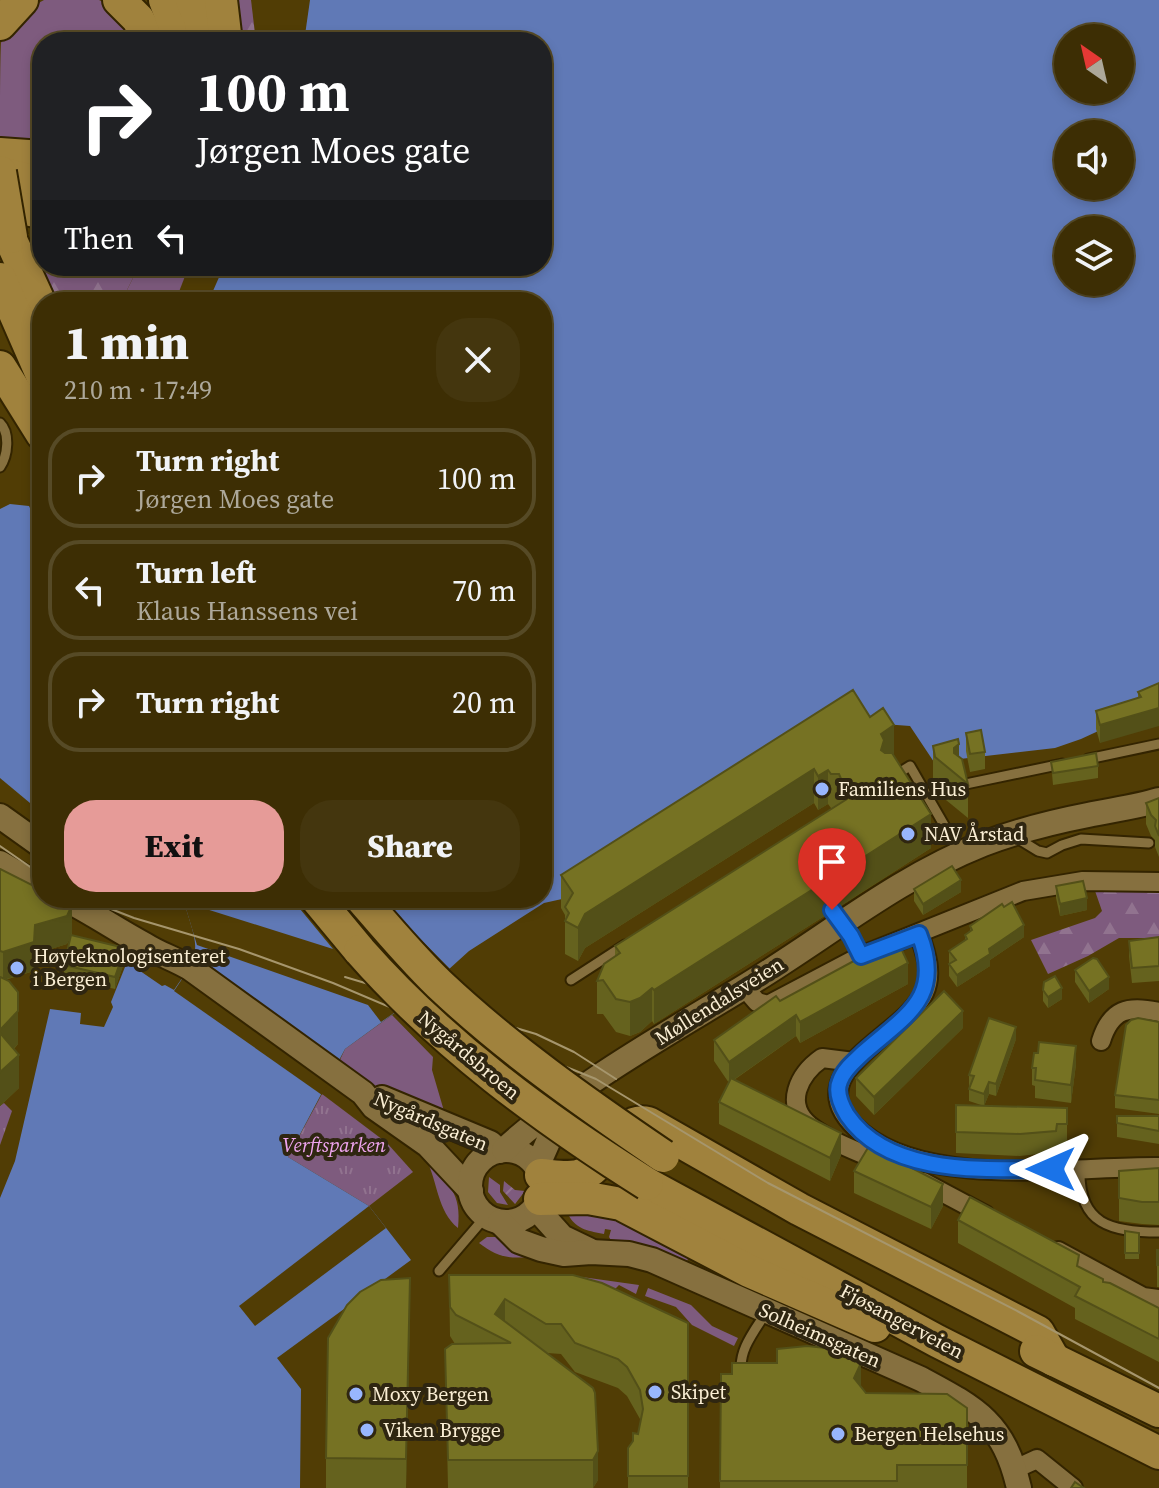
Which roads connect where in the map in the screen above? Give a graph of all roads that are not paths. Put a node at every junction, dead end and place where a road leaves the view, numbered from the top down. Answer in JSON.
{"nodes":[{"id":1,"x":22,"y":0,"type":"edge"},
{"id":2,"x":119,"y":0,"type":"edge"},
{"id":3,"x":165,"y":0,"type":"edge"},
{"id":4,"x":192,"y":0,"type":"edge"},
{"id":5,"x":221,"y":0,"type":"edge"},
{"id":6,"x":0,"y":24,"type":"edge"},
{"id":7,"x":145,"y":32,"type":"edge"},
{"id":8,"x":177,"y":32,"type":"edge"},
{"id":9,"x":203,"y":32,"type":"edge"},
{"id":10,"x":225,"y":32,"type":"edge"},
{"id":11,"x":0,"y":154,"type":"edge"},
{"id":12,"x":32,"y":156,"type":"edge"},
{"id":13,"x":0,"y":172,"type":"edge"},
{"id":14,"x":32,"y":180,"type":"edge"},
{"id":15,"x":0,"y":204,"type":"edge"},
{"id":16,"x":32,"y":210,"type":"edge"},
{"id":17,"x":6,"y":227,"type":"edge"},
{"id":18,"x":0,"y":279,"type":"edge"},
{"id":19,"x":35,"y":292,"type":"edge"},
{"id":20,"x":0,"y":309,"type":"edge"},
{"id":21,"x":32,"y":352,"type":"edge"},
{"id":22,"x":0,"y":367,"type":"edge"},
{"id":23,"x":32,"y":374,"type":"edge"},
{"id":24,"x":32,"y":418,"type":"edge"},
{"id":25,"x":0,"y":423,"type":"edge"},
{"id":26,"x":0,"y":467,"type":"edge"},
{"id":27,"x":1159,"y":744,"type":"edge"},
{"id":28,"x":888,"y":780,"type":"edge"},
{"id":29,"x":961,"y":785,"type":"edge"},
{"id":30,"x":1159,"y":800,"type":"edge"},
{"id":31,"x":0,"y":816,"type":"edge"},
{"id":32,"x":1011,"y":834,"type":"junction"},
{"id":33,"x":32,"y":839,"type":"edge"},
{"id":34,"x":1149,"y":843,"type":"dead end"},
{"id":35,"x":960,"y":854,"type":"junction"},
{"id":36,"x":0,"y":863,"type":"edge"},
{"id":37,"x":32,"y":882,"type":"edge"},
{"id":38,"x":1159,"y":882,"type":"edge"},
{"id":39,"x":83,"y":908,"type":"edge"},
{"id":40,"x":112,"y":908,"type":"edge"},
{"id":41,"x":324,"y":908,"type":"edge"},
{"id":42,"x":370,"y":908,"type":"edge"},
{"id":43,"x":832,"y":910,"type":"dead end"},
{"id":44,"x":919,"y":934,"type":"junction"},
{"id":45,"x":635,"y":939,"type":"edge"},
{"id":46,"x":165,"y":953,"type":"junction"},
{"id":47,"x":861,"y":956,"type":"junction"},
{"id":48,"x":571,"y":980,"type":"dead end"},
{"id":49,"x":744,"y":987,"type":"junction"},
{"id":50,"x":1159,"y":1012,"type":"edge"},
{"id":51,"x":1101,"y":1041,"type":"dead end"},
{"id":52,"x":854,"y":1062,"type":"junction"},
{"id":53,"x":363,"y":1093,"type":"junction"},
{"id":54,"x":558,"y":1108,"type":"junction"},
{"id":55,"x":502,"y":1151,"type":"junction"},
{"id":56,"x":663,"y":1156,"type":"joint"},
{"id":57,"x":604,"y":1159,"type":"junction"},
{"id":58,"x":1159,"y":1167,"type":"edge"},
{"id":59,"x":1080,"y":1169,"type":"junction"},
{"id":60,"x":647,"y":1184,"type":"joint"},
{"id":61,"x":538,"y":1187,"type":"junction"},
{"id":62,"x":471,"y":1191,"type":"junction"},
{"id":63,"x":621,"y":1204,"type":"junction"},
{"id":64,"x":493,"y":1219,"type":"junction"},
{"id":65,"x":1001,"y":1222,"type":"edge"},
{"id":66,"x":1159,"y":1232,"type":"edge"},
{"id":67,"x":1040,"y":1242,"type":"edge"},
{"id":68,"x":591,"y":1252,"type":"junction"},
{"id":69,"x":439,"y":1271,"type":"dead end"},
{"id":70,"x":1159,"y":1299,"type":"edge"},
{"id":71,"x":767,"y":1311,"type":"junction"},
{"id":72,"x":937,"y":1341,"type":"junction"},
{"id":73,"x":1054,"y":1360,"type":"junction"},
{"id":74,"x":747,"y":1376,"type":"edge"},
{"id":75,"x":1159,"y":1411,"type":"edge"},
{"id":76,"x":1159,"y":1453,"type":"edge"},
{"id":77,"x":1017,"y":1478,"type":"edge"},
{"id":78,"x":1073,"y":1488,"type":"edge"}],
"edges":[{"from":1,"to":6,"type":"highway"},
{"from":2,"to":7,"type":"highway"},
{"from":3,"to":8,"type":"highway"},
{"from":4,"to":9,"type":"highway"},
{"from":5,"to":10,"type":"highway"},
{"from":11,"to":12,"type":"highway"},
{"from":13,"to":14,"type":"highway"},
{"from":13,"to":17,"type":"highway","bridge":true},
{"from":15,"to":16,"type":"highway"},
{"from":15,"to":17,"type":"highway","bridge":true},
{"from":17,"to":19,"type":"highway"},
{"from":18,"to":21,"type":"highway"},
{"from":20,"to":23,"type":"highway"},
{"from":22,"to":24,"type":"highway"},
{"from":25,"to":26,"type":"lane"},
{"from":27,"to":29,"type":"lane"},
{"from":28,"to":35,"type":"lane"},
{"from":30,"to":32,"type":"main road","name":"Møllendalsveien"},
{"from":31,"to":33,"type":"main road"},
{"from":32,"to":34,"type":"lane"},
{"from":32,"to":35,"type":"main road","name":"Møllendalsveien"},
{"from":35,"to":49,"type":"main road","name":"Møllendalsveien"},
{"from":36,"to":37,"type":"main road"},
{"from":38,"to":44,"type":"street"},
{"from":39,"to":46,"type":"main road"},
{"from":40,"to":46,"type":"main road"},
{"from":41,"to":60,"type":"highway","name":"Nygårdsbroen","bridge":true},
{"from":42,"to":56,"type":"highway","name":"Nygårdsbroen","bridge":true},
{"from":43,"to":47,"type":"lane","bridge":true},
{"from":44,"to":47,"type":"street"},
{"from":44,"to":52,"type":"street"},
{"from":45,"to":48,"type":"lane"},
{"from":46,"to":53,"type":"main road","name":"Nygårdsgaten"},
{"from":47,"to":49,"type":"street"},
{"from":49,"to":54,"type":"main road","name":"Møllendalsveien"},
{"from":50,"to":51,"type":"street"},
{"from":52,"to":59,"type":"street"},
{"from":52,"to":65,"type":"street"},
{"from":53,"to":55,"type":"main road","name":"Nygårdsgaten"},
{"from":53,"to":62,"type":"main road","name":"Nygårdsgaten"},
{"from":54,"to":55,"type":"main road","name":"Møllendalsveien"},
{"from":54,"to":61,"type":"main road"},
{"from":55,"to":61,"type":"main road"},
{"from":55,"to":62,"type":"main road"},
{"from":56,"to":73,"type":"highway","name":"Fjøsangerveien"},
{"from":57,"to":61,"type":"highway"},
{"from":57,"to":63,"type":"highway"},
{"from":57,"to":73,"type":"highway"},
{"from":58,"to":59,"type":"street"},
{"from":59,"to":66,"type":"lane"},
{"from":60,"to":72,"type":"highway","name":"Fjøsangerveien"},
{"from":61,"to":63,"type":"highway"},
{"from":61,"to":64,"type":"main road"},
{"from":61,"to":68,"type":"main road","name":"Solheimsgaten"},
{"from":62,"to":64,"type":"main road"},
{"from":63,"to":72,"type":"highway"},
{"from":64,"to":68,"type":"main road","name":"Solheimsgaten"},
{"from":64,"to":69,"type":"lane"},
{"from":67,"to":70,"type":"street"},
{"from":68,"to":71,"type":"main road","name":"Solheimsgaten"},
{"from":71,"to":74,"type":"lane"},
{"from":71,"to":77,"type":"main road","name":"Solheimsgaten"},
{"from":72,"to":76,"type":"highway","name":"Fjøsangerveien"},
{"from":73,"to":75,"type":"highway","name":"Fjøsangerveien"},
{"from":77,"to":78,"type":"street","name":"Solheimsgaten"}]}
